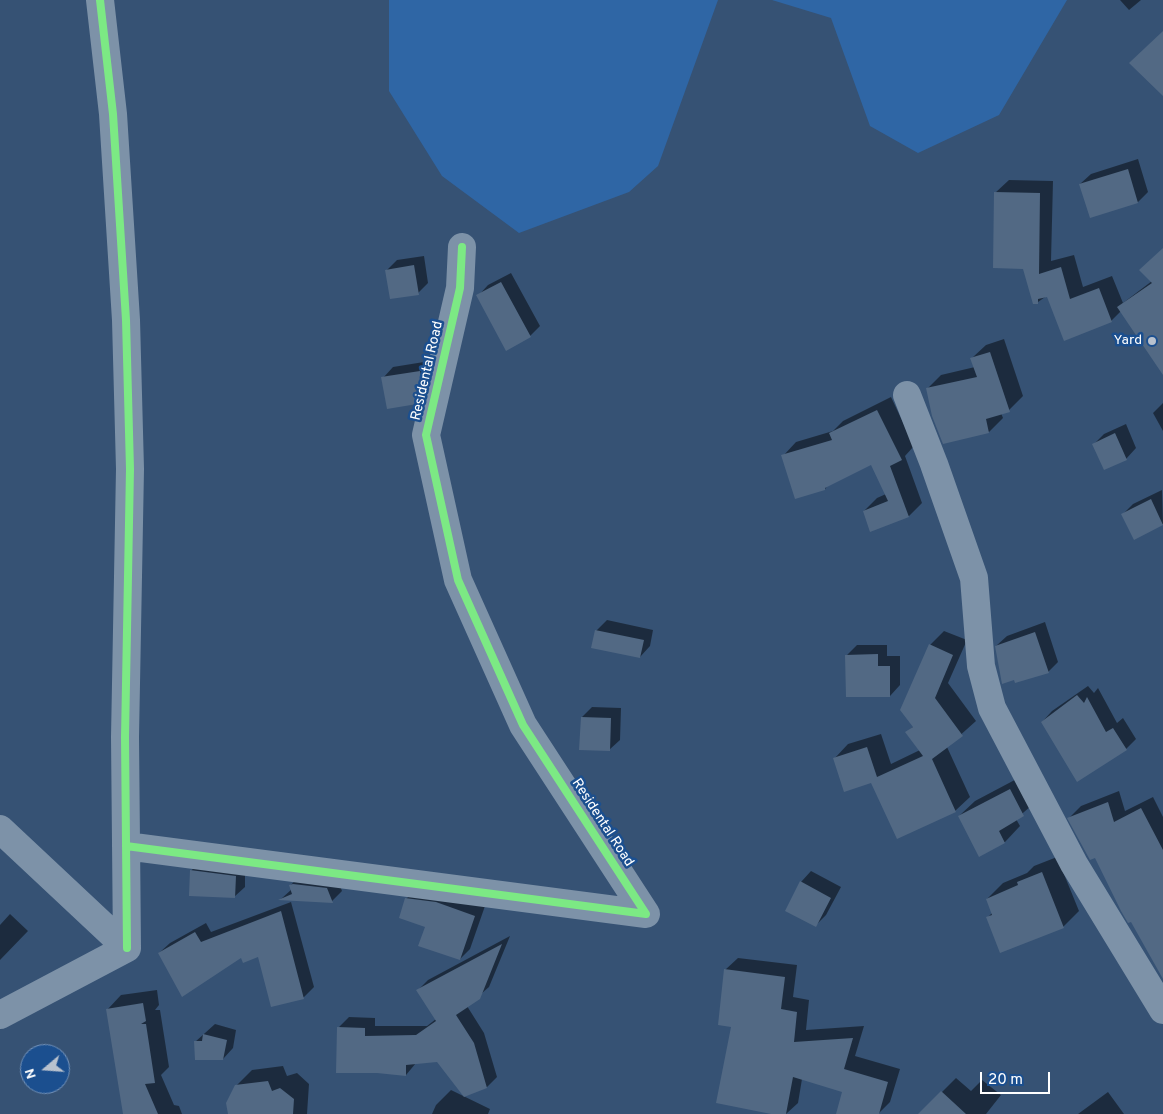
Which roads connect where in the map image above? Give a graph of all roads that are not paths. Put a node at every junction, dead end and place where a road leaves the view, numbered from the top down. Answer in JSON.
{"nodes":[{"id":1,"x":100,"y":0,"type":"edge"},
{"id":2,"x":462,"y":247,"type":"dead end"},
{"id":3,"x":907,"y":395,"type":"dead end"},
{"id":4,"x":0,"y":829,"type":"edge"},
{"id":5,"x":126,"y":846,"type":"junction"},
{"id":6,"x":127,"y":948,"type":"junction"},
{"id":7,"x":1163,"y":1010,"type":"edge"},
{"id":8,"x":0,"y":1015,"type":"edge"}],
"edges":[{"from":1,"to":5,"type":"street"},
{"from":2,"to":5,"type":"street","name":"Residental Road"},
{"from":3,"to":7,"type":"street"},
{"from":4,"to":6,"type":"street"},
{"from":5,"to":6,"type":"street"},
{"from":6,"to":8,"type":"street"}]}
